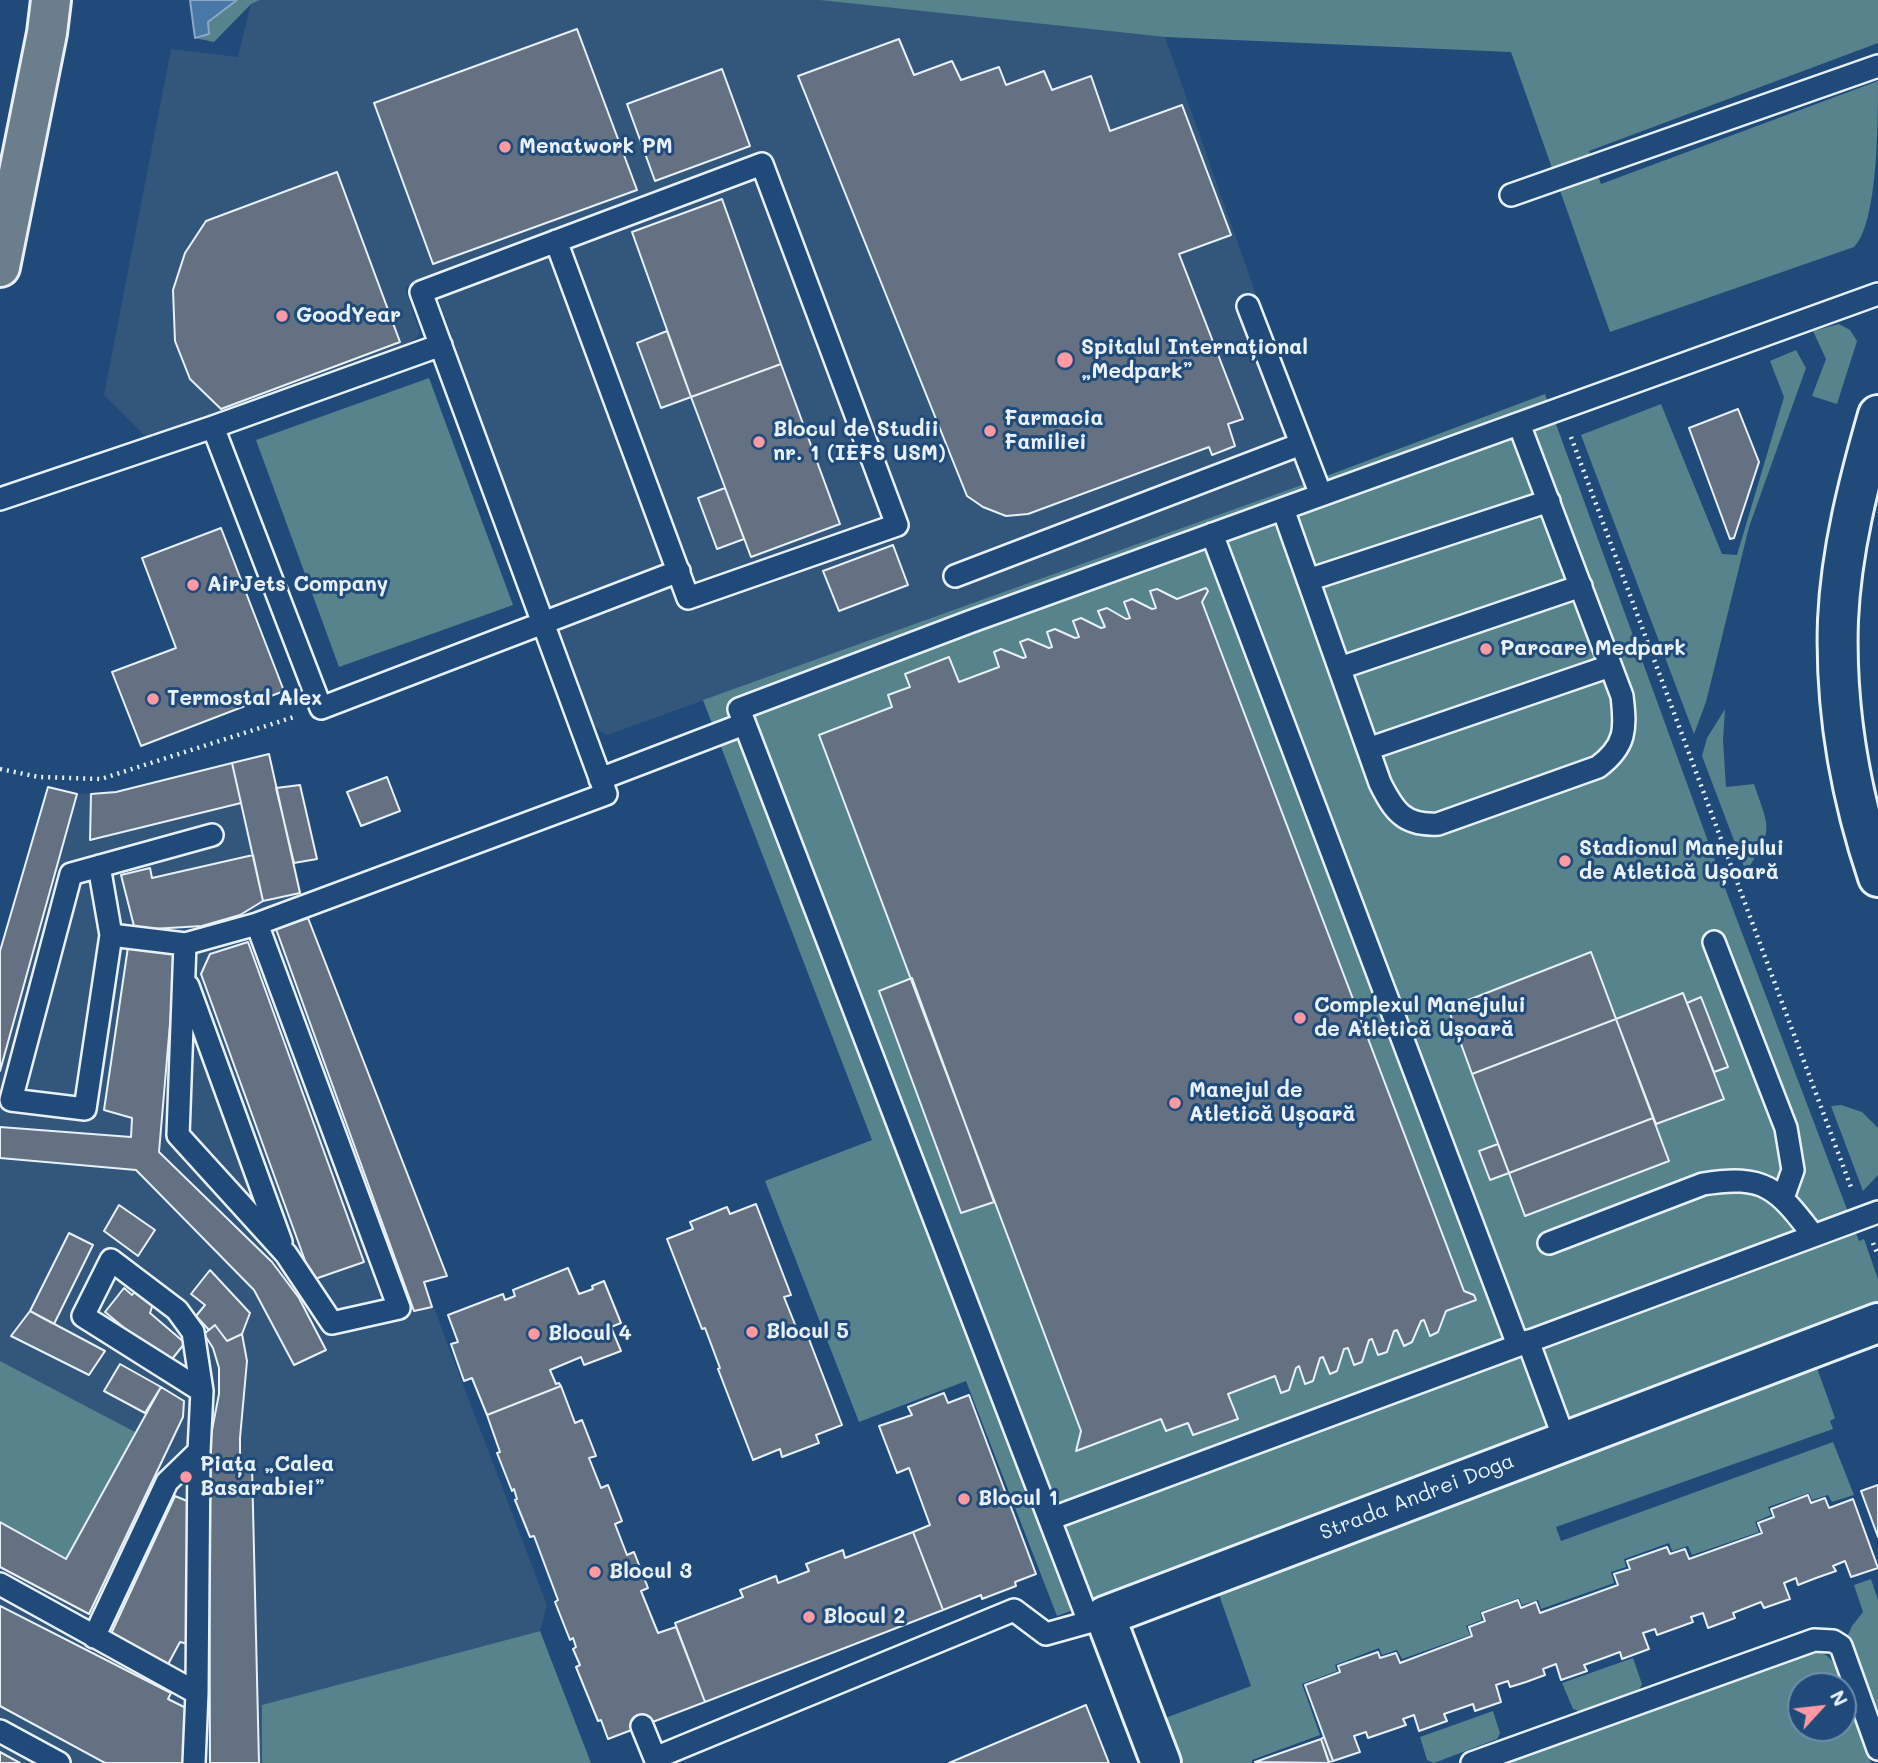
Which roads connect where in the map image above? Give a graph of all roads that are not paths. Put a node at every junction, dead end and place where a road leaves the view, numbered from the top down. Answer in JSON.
{"nodes":[{"id":1,"x":51,"y":0,"type":"edge"},
{"id":2,"x":1878,"y":66,"type":"edge"},
{"id":3,"x":1511,"y":195,"type":"dead end"},
{"id":4,"x":556,"y":241,"type":"junction"},
{"id":5,"x":0,"y":267,"type":"edge"},
{"id":6,"x":1878,"y":294,"type":"edge"},
{"id":7,"x":1248,"y":306,"type":"dead end"},
{"id":8,"x":441,"y":345,"type":"junction"},
{"id":9,"x":1878,"y":415,"type":"edge"},
{"id":10,"x":1519,"y":424,"type":"junction"},
{"id":11,"x":213,"y":427,"type":"junction"},
{"id":12,"x":1301,"y":444,"type":"junction"},
{"id":13,"x":1321,"y":495,"type":"junction"},
{"id":14,"x":0,"y":499,"type":"edge"},
{"id":15,"x":1549,"y":501,"type":"junction"},
{"id":16,"x":1283,"y":509,"type":"junction"},
{"id":17,"x":1212,"y":534,"type":"junction"},
{"id":18,"x":679,"y":571,"type":"junction"},
{"id":19,"x":955,"y":576,"type":"dead end"},
{"id":20,"x":1308,"y":580,"type":"junction"},
{"id":21,"x":1581,"y":586,"type":"junction"},
{"id":22,"x":543,"y":623,"type":"junction"},
{"id":23,"x":1610,"y":666,"type":"junction"},
{"id":24,"x":1339,"y":668,"type":"junction"},
{"id":25,"x":744,"y":724,"type":"junction"},
{"id":26,"x":1368,"y":749,"type":"junction"},
{"id":27,"x":600,"y":779,"type":"junction"},
{"id":28,"x":212,"y":835,"type":"dead end"},
{"id":29,"x":99,"y":866,"type":"junction"},
{"id":30,"x":1878,"y":877,"type":"edge"},
{"id":31,"x":257,"y":923,"type":"junction"},
{"id":32,"x":111,"y":935,"type":"junction"},
{"id":33,"x":1714,"y":942,"type":"dead end"},
{"id":34,"x":184,"y":944,"type":"junction"},
{"id":35,"x":184,"y":974,"type":"junction"},
{"id":36,"x":1783,"y":1198,"type":"junction"},
{"id":37,"x":1878,"y":1212,"type":"edge"},
{"id":38,"x":1813,"y":1236,"type":"junction"},
{"id":39,"x":1549,"y":1243,"type":"dead end"},
{"id":40,"x":286,"y":1254,"type":"junction"},
{"id":41,"x":1878,"y":1323,"type":"edge"},
{"id":42,"x":1523,"y":1343,"type":"junction"},
{"id":43,"x":202,"y":1391,"type":"junction"},
{"id":44,"x":1565,"y":1441,"type":"junction"},
{"id":45,"x":199,"y":1451,"type":"junction"},
{"id":46,"x":1050,"y":1519,"type":"junction"},
{"id":47,"x":0,"y":1584,"type":"edge"},
{"id":48,"x":1097,"y":1619,"type":"junction"},
{"id":49,"x":94,"y":1636,"type":"junction"},
{"id":50,"x":197,"y":1693,"type":"junction"},
{"id":51,"x":642,"y":1726,"type":"dead end"},
{"id":52,"x":0,"y":1731,"type":"edge"},
{"id":53,"x":1878,"y":1749,"type":"edge"},
{"id":54,"x":59,"y":1763,"type":"edge"},
{"id":55,"x":194,"y":1763,"type":"edge"},
{"id":56,"x":1161,"y":1763,"type":"edge"},
{"id":57,"x":1472,"y":1763,"type":"edge"}],
"edges":[{"from":1,"to":5,"type":"main road"},
{"from":2,"to":3,"type":"lane"},
{"from":4,"to":8,"type":"lane"},
{"from":4,"to":18,"type":"lane"},
{"from":4,"to":18,"type":"lane"},
{"from":6,"to":10,"type":"lane"},
{"from":7,"to":12,"type":"lane"},
{"from":8,"to":11,"type":"lane"},
{"from":8,"to":22,"type":"lane"},
{"from":9,"to":30,"type":"street"},
{"from":10,"to":13,"type":"lane"},
{"from":10,"to":15,"type":"lane"},
{"from":11,"to":14,"type":"lane"},
{"from":11,"to":22,"type":"lane"},
{"from":12,"to":13,"type":"lane"},
{"from":12,"to":19,"type":"lane"},
{"from":13,"to":16,"type":"lane"},
{"from":15,"to":20,"type":"lane"},
{"from":15,"to":21,"type":"lane"},
{"from":16,"to":17,"type":"lane"},
{"from":16,"to":20,"type":"lane"},
{"from":17,"to":25,"type":"lane"},
{"from":17,"to":42,"type":"lane"},
{"from":18,"to":22,"type":"lane"},
{"from":20,"to":24,"type":"lane"},
{"from":21,"to":23,"type":"lane"},
{"from":21,"to":24,"type":"lane"},
{"from":22,"to":27,"type":"lane"},
{"from":23,"to":26,"type":"lane"},
{"from":23,"to":26,"type":"lane"},
{"from":24,"to":26,"type":"lane"},
{"from":25,"to":27,"type":"lane"},
{"from":25,"to":46,"type":"lane"},
{"from":27,"to":31,"type":"lane"},
{"from":28,"to":29,"type":"lane"},
{"from":29,"to":32,"type":"lane"},
{"from":29,"to":32,"type":"lane"},
{"from":31,"to":34,"type":"lane"},
{"from":31,"to":40,"type":"lane"},
{"from":32,"to":34,"type":"lane"},
{"from":33,"to":36,"type":"lane"},
{"from":34,"to":35,"type":"lane"},
{"from":35,"to":40,"type":"lane"},
{"from":35,"to":40,"type":"lane"},
{"from":36,"to":38,"type":"lane"},
{"from":36,"to":39,"type":"lane"},
{"from":37,"to":38,"type":"lane"},
{"from":38,"to":42,"type":"lane"},
{"from":41,"to":44,"type":"street","name":"Strada Andrei Doga"},
{"from":42,"to":44,"type":"lane"},
{"from":42,"to":46,"type":"lane"},
{"from":43,"to":43,"type":"lane"},
{"from":43,"to":45,"type":"lane"},
{"from":44,"to":48,"type":"street","name":"Strada Andrei Doga"},
{"from":45,"to":49,"type":"lane"},
{"from":45,"to":50,"type":"lane"},
{"from":46,"to":48,"type":"lane"},
{"from":47,"to":49,"type":"lane"},
{"from":48,"to":51,"type":"lane"},
{"from":48,"to":56,"type":"street"},
{"from":49,"to":50,"type":"lane"},
{"from":50,"to":55,"type":"lane"},
{"from":52,"to":54,"type":"lane"},
{"from":53,"to":57,"type":"lane"}]}
